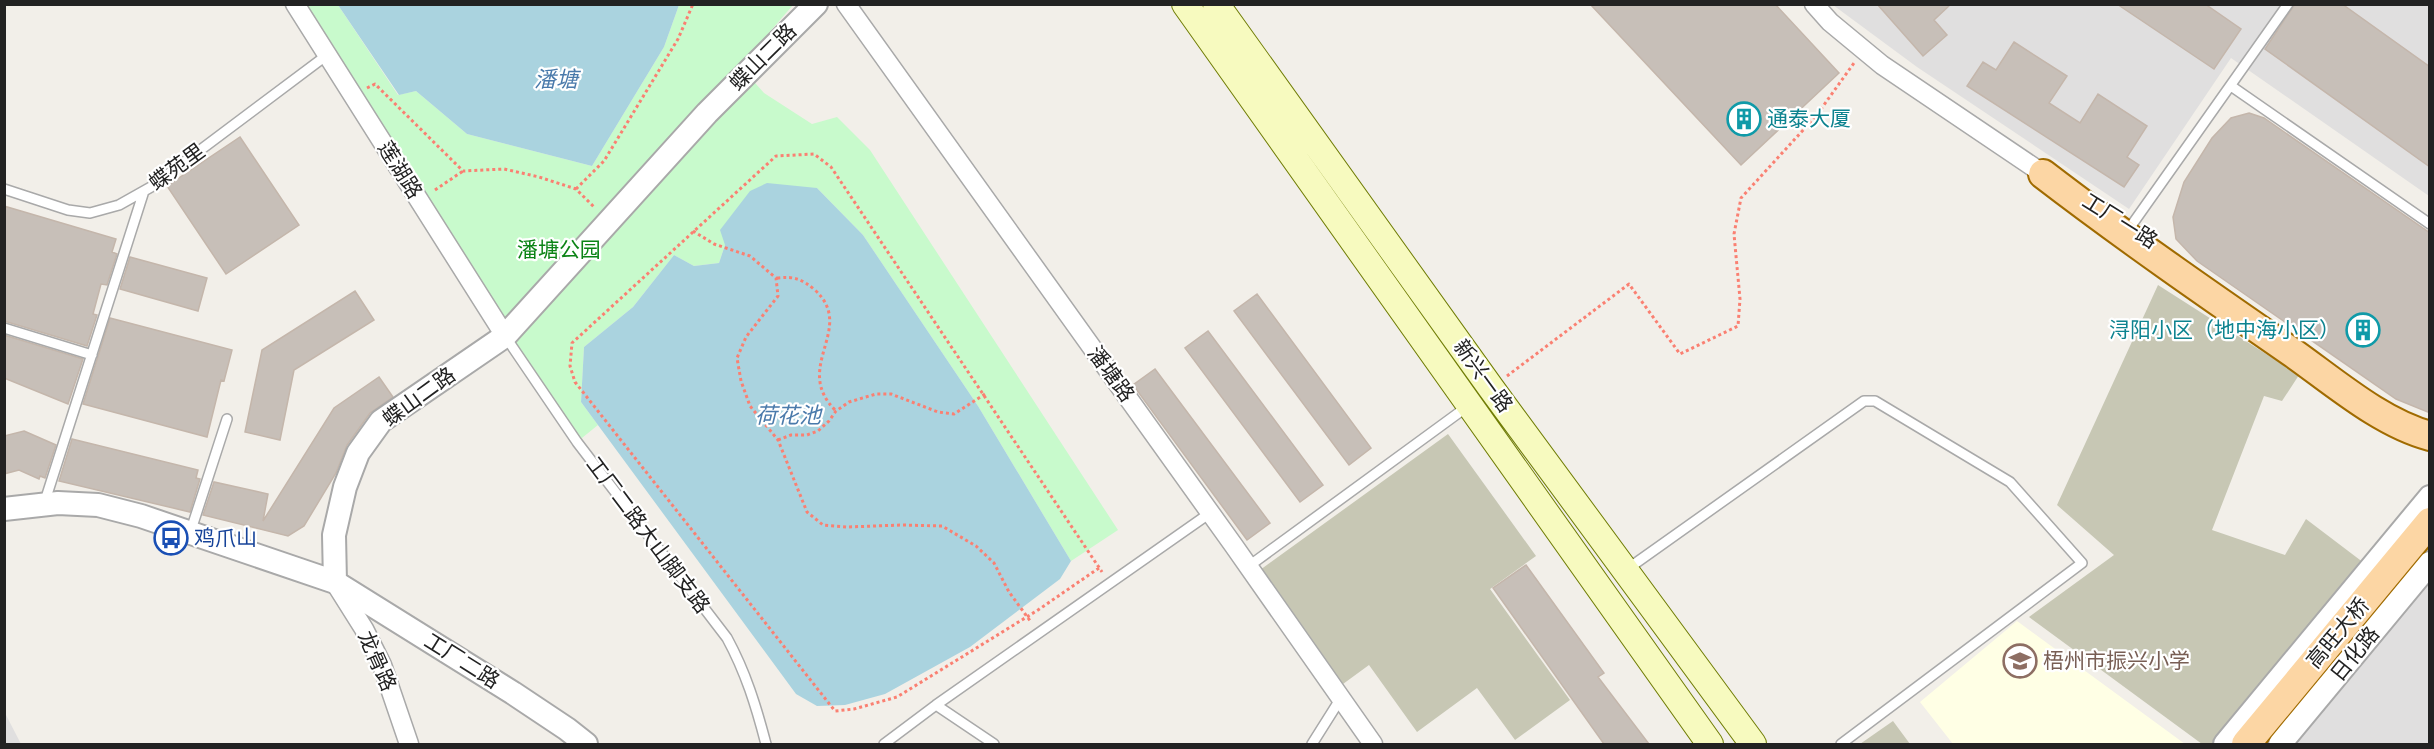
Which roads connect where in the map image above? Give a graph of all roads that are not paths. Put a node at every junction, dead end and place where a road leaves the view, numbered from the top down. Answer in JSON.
{"nodes":[{"id":1,"x":295,"y":4,"type":"edge"},
{"id":2,"x":816,"y":4,"type":"edge"},
{"id":3,"x":846,"y":4,"type":"edge"},
{"id":4,"x":1185,"y":4,"type":"edge"},
{"id":5,"x":1216,"y":4,"type":"edge"},
{"id":6,"x":1814,"y":4,"type":"edge"},
{"id":7,"x":2288,"y":4,"type":"edge"},
{"id":8,"x":327,"y":55,"type":"junction"},
{"id":9,"x":2231,"y":86,"type":"junction"},
{"id":10,"x":2043,"y":174,"type":"junction"},
{"id":11,"x":4,"y":189,"type":"edge"},
{"id":12,"x":144,"y":191,"type":"junction"},
{"id":13,"x":2430,"y":224,"type":"edge"},
{"id":14,"x":2131,"y":226,"type":"junction"},
{"id":15,"x":4,"y":328,"type":"edge"},
{"id":16,"x":505,"y":336,"type":"junction"},
{"id":17,"x":92,"y":355,"type":"junction"},
{"id":18,"x":1470,"y":405,"type":"junction"},
{"id":19,"x":227,"y":419,"type":"dead end"},
{"id":20,"x":2430,"y":436,"type":"edge"},
{"id":21,"x":2430,"y":497,"type":"edge"},
{"id":22,"x":44,"y":504,"type":"junction"},
{"id":23,"x":4,"y":508,"type":"edge"},
{"id":24,"x":1210,"y":513,"type":"junction"},
{"id":25,"x":2430,"y":522,"type":"edge"},
{"id":26,"x":190,"y":533,"type":"junction"},
{"id":27,"x":2430,"y":542,"type":"edge"},
{"id":28,"x":2430,"y":563,"type":"edge"},
{"id":29,"x":1248,"y":566,"type":"junction"},
{"id":30,"x":1626,"y":571,"type":"junction"},
{"id":31,"x":335,"y":582,"type":"junction"},
{"id":32,"x":1341,"y":698,"type":"junction"},
{"id":33,"x":936,"y":705,"type":"junction"},
{"id":34,"x":408,"y":744,"type":"edge"},
{"id":35,"x":586,"y":744,"type":"edge"},
{"id":36,"x":766,"y":744,"type":"edge"},
{"id":37,"x":884,"y":744,"type":"edge"},
{"id":38,"x":994,"y":744,"type":"edge"},
{"id":39,"x":1312,"y":744,"type":"edge"},
{"id":40,"x":1373,"y":744,"type":"edge"},
{"id":41,"x":1710,"y":744,"type":"edge"},
{"id":42,"x":1753,"y":744,"type":"edge"},
{"id":43,"x":1841,"y":744,"type":"edge"},
{"id":44,"x":2226,"y":744,"type":"edge"},
{"id":45,"x":2246,"y":744,"type":"edge"},
{"id":46,"x":2263,"y":744,"type":"edge"},
{"id":47,"x":2280,"y":744,"type":"edge"}],
"edges":[{"from":1,"to":8,"type":"street","name":"莲湖路"},
{"from":2,"to":16,"type":"street","name":"蝶山二路"},
{"from":3,"to":24,"type":"street","name":"潘塘路"},
{"from":4,"to":18,"type":"main road","name":"新兴一路"},
{"from":5,"to":30,"type":"main road","name":"新兴一路"},
{"from":6,"to":10,"type":"street","name":"工厂一路"},
{"from":7,"to":9,"type":"lane"},
{"from":8,"to":12,"type":"lane","name":"蝶苑里"},
{"from":8,"to":16,"type":"street","name":"莲湖路"},
{"from":9,"to":13,"type":"lane"},
{"from":9,"to":14,"type":"lane"},
{"from":10,"to":14,"type":"street","name":"工厂一路"},
{"from":10,"to":20,"type":"main road"},
{"from":11,"to":12,"type":"lane","name":"蝶苑里"},
{"from":12,"to":17,"type":"lane"},
{"from":14,"to":20,"type":"street","name":"工厂一路"},
{"from":15,"to":17,"type":"lane"},
{"from":16,"to":31,"type":"street","name":"蝶山二路"},
{"from":16,"to":36,"type":"lane","name":"工厂二路大山脚支路"},
{"from":17,"to":22,"type":"lane"},
{"from":18,"to":29,"type":"lane"},
{"from":18,"to":41,"type":"main road","name":"新兴一路"},
{"from":19,"to":26,"type":"lane"},
{"from":21,"to":44,"type":"street","name":"日化路"},
{"from":22,"to":23,"type":"street"},
{"from":22,"to":26,"type":"street"},
{"from":24,"to":29,"type":"street","name":"潘塘路"},
{"from":24,"to":33,"type":"lane"},
{"from":25,"to":45,"type":"main road","name":"高旺大桥"},
{"from":26,"to":31,"type":"street"},
{"from":27,"to":46,"type":"main road","name":"高旺大桥"},
{"from":28,"to":47,"type":"street","name":"日化路"},
{"from":29,"to":32,"type":"street","name":"潘塘路"},
{"from":30,"to":42,"type":"main road","name":"新兴一路"},
{"from":30,"to":43,"type":"lane"},
{"from":31,"to":34,"type":"street","name":"龙骨路"},
{"from":31,"to":35,"type":"street","name":"工厂二路"},
{"from":32,"to":39,"type":"lane"},
{"from":32,"to":40,"type":"street","name":"潘塘路"},
{"from":33,"to":37,"type":"lane"},
{"from":33,"to":38,"type":"lane"}]}
